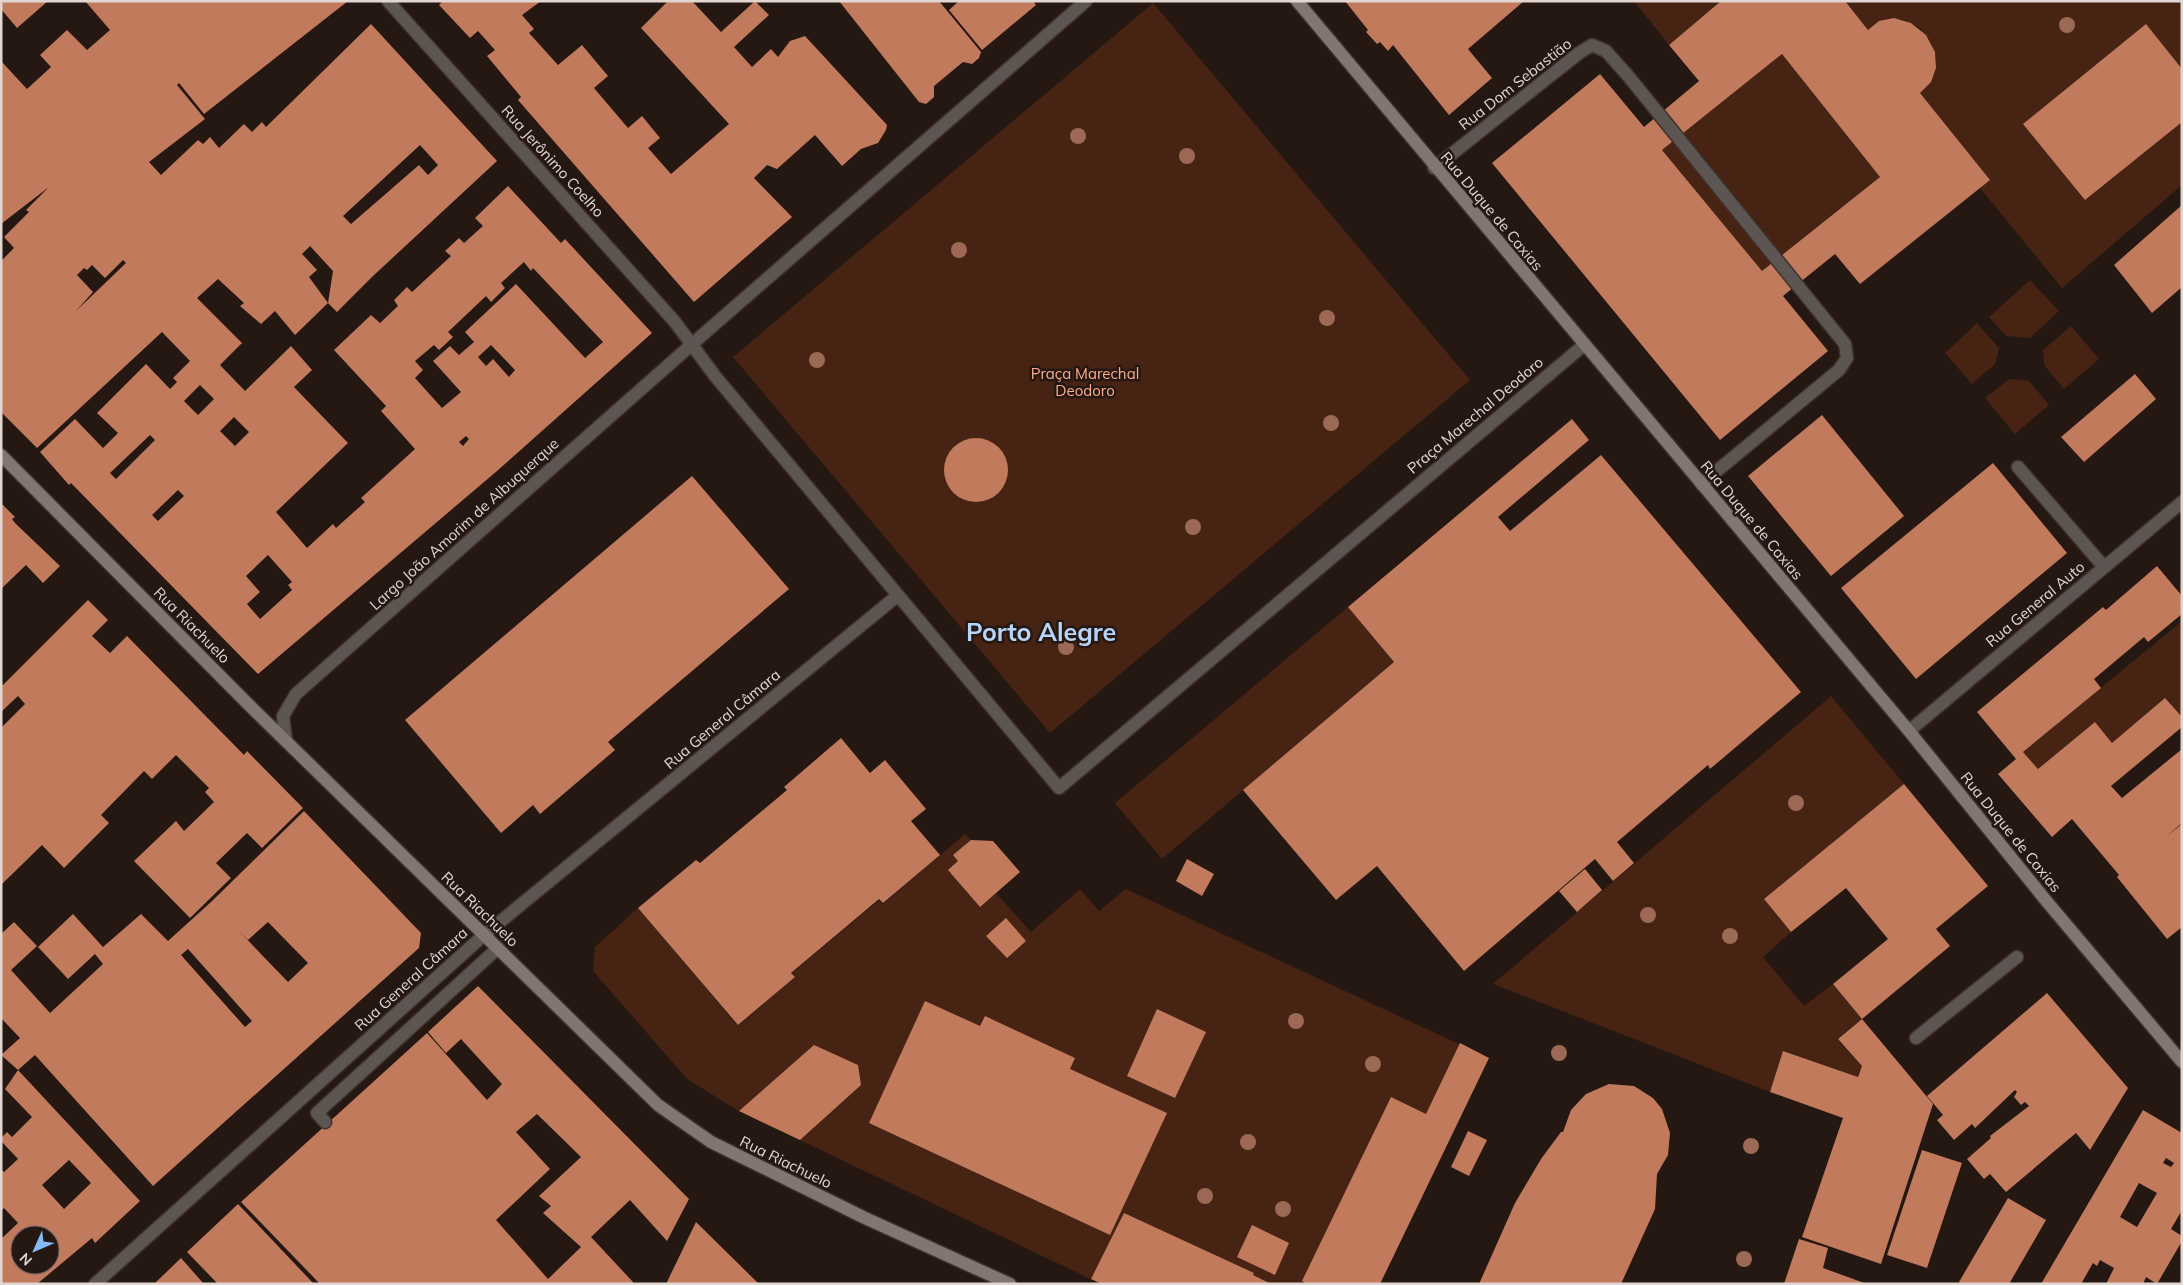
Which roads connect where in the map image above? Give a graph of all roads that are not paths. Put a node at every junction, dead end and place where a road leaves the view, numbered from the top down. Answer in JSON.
{"nodes":[{"id":1,"x":388,"y":1,"type":"edge"},
{"id":2,"x":1086,"y":1,"type":"edge"},
{"id":3,"x":1297,"y":1,"type":"edge"},
{"id":4,"x":1434,"y":168,"type":"junction"},
{"id":5,"x":691,"y":344,"type":"junction"},
{"id":6,"x":1584,"y":345,"type":"junction"},
{"id":7,"x":1,"y":455,"type":"edge"},
{"id":8,"x":2018,"y":467,"type":"dead end"},
{"id":9,"x":1701,"y":484,"type":"junction"},
{"id":10,"x":2182,"y":502,"type":"edge"},
{"id":11,"x":2104,"y":568,"type":"junction"},
{"id":12,"x":897,"y":596,"type":"junction"},
{"id":13,"x":1909,"y":731,"type":"junction"},
{"id":14,"x":286,"y":741,"type":"junction"},
{"id":15,"x":484,"y":935,"type":"junction"},
{"id":16,"x":498,"y":948,"type":"junction"},
{"id":17,"x":2017,"y":957,"type":"dead end"},
{"id":18,"x":1916,"y":1038,"type":"dead end"},
{"id":19,"x":2182,"y":1062,"type":"edge"},
{"id":20,"x":326,"y":1122,"type":"dead end"},
{"id":21,"x":95,"y":1284,"type":"edge"},
{"id":22,"x":1010,"y":1284,"type":"edge"}],
"edges":[{"from":1,"to":5,"type":"street","name":"Rua Jerônimo Coelho"},
{"from":2,"to":5,"type":"street"},
{"from":3,"to":4,"type":"street","name":"Rua Duque de Caxias"},
{"from":4,"to":6,"type":"street","name":"Rua Duque de Caxias"},
{"from":4,"to":9,"type":"street","name":"Rua Dom Sebastião"},
{"from":5,"to":12,"type":"street","name":"Praça Marechal Deodoro"},
{"from":5,"to":14,"type":"street","name":"Largo João Amorim de Albuquerque"},
{"from":6,"to":9,"type":"street","name":"Rua Duque de Caxias"},
{"from":6,"to":12,"type":"street","name":"Praça Marechal Deodoro"},
{"from":7,"to":14,"type":"street","name":"Rua Riachuelo"},
{"from":8,"to":11,"type":"street"},
{"from":9,"to":13,"type":"street","name":"Rua Duque de Caxias"},
{"from":10,"to":11,"type":"street","name":"Rua General Auto"},
{"from":11,"to":13,"type":"street","name":"Rua General Auto"},
{"from":12,"to":15,"type":"street","name":"Rua General Câmara"},
{"from":13,"to":19,"type":"street","name":"Rua Duque de Caxias"},
{"from":14,"to":15,"type":"street","name":"Rua Riachuelo"},
{"from":15,"to":16,"type":"street","name":"Rua Riachuelo"},
{"from":15,"to":21,"type":"street","name":"Rua General Câmara"},
{"from":16,"to":20,"type":"street"},
{"from":16,"to":22,"type":"street","name":"Rua Riachuelo"},
{"from":17,"to":18,"type":"street"}]}
